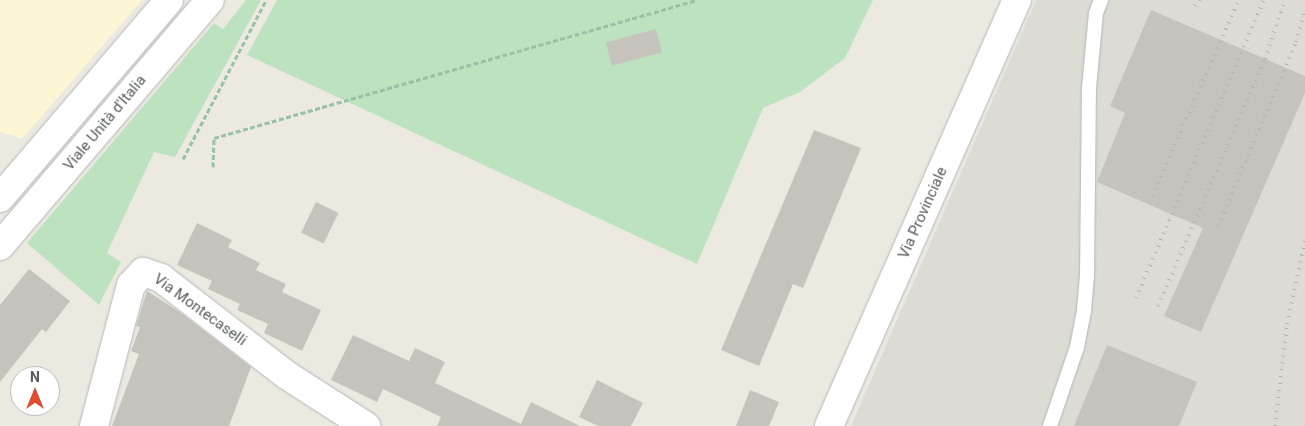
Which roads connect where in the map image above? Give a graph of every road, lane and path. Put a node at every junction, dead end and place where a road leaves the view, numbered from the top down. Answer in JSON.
{"nodes":[{"id":1,"x":169,"y":0,"type":"edge"},
{"id":2,"x":210,"y":0,"type":"edge"},
{"id":3,"x":266,"y":0,"type":"edge"},
{"id":4,"x":696,"y":0,"type":"edge"},
{"id":5,"x":1017,"y":0,"type":"edge"},
{"id":6,"x":1100,"y":0,"type":"edge"},
{"id":7,"x":183,"y":159,"type":"dead end"},
{"id":8,"x":213,"y":167,"type":"dead end"},
{"id":9,"x":0,"y":198,"type":"edge"},
{"id":10,"x":6,"y":239,"type":"edge"},
{"id":11,"x":0,"y":261,"type":"edge"},
{"id":12,"x":94,"y":426,"type":"edge"},
{"id":13,"x":366,"y":426,"type":"edge"},
{"id":14,"x":829,"y":426,"type":"edge"},
{"id":15,"x":1050,"y":426,"type":"edge"}],
"edges":[{"from":1,"to":9,"type":"street","name":"Viale Unità d'Italia"},
{"from":2,"to":10,"type":"street","name":"Viale Unità d'Italia"},
{"from":3,"to":7,"type":"path"},
{"from":4,"to":8,"type":"path"},
{"from":5,"to":14,"type":"street","name":"Via Provinciale"},
{"from":6,"to":15,"type":"lane"},
{"from":10,"to":11,"type":"lane"},
{"from":12,"to":13,"type":"street","name":"Via Montecaselli"}]}
